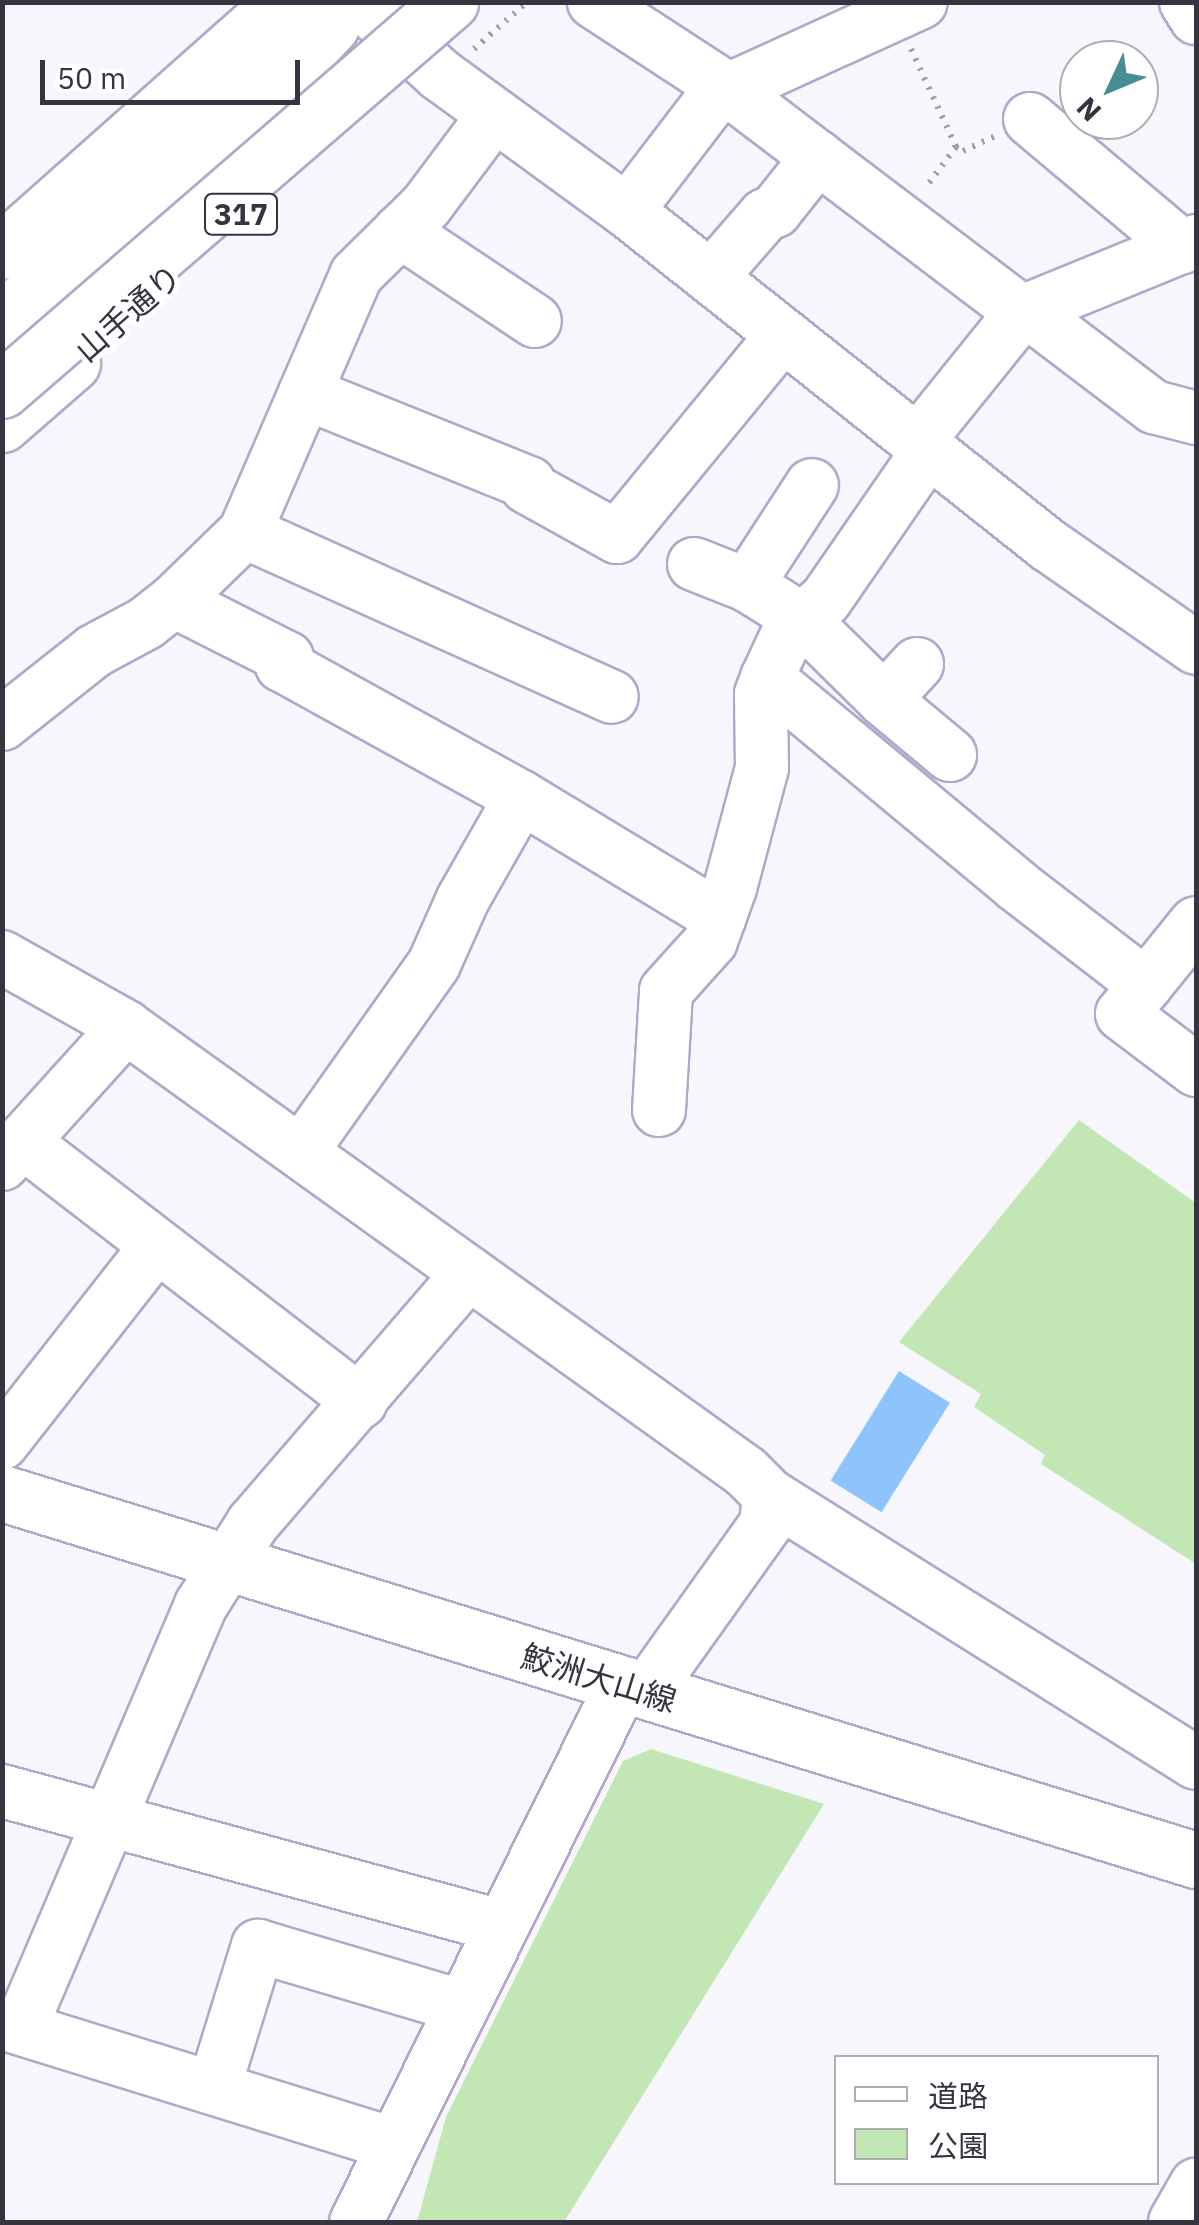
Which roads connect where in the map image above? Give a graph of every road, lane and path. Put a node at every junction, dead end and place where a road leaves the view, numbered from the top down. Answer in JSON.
{"nodes":[{"id":1,"x":282,"y":2,"type":"edge"},
{"id":2,"x":336,"y":2,"type":"edge"},
{"id":3,"x":360,"y":2,"type":"edge"},
{"id":4,"x":438,"y":2,"type":"edge"},
{"id":5,"x":450,"y":2,"type":"edge"},
{"id":6,"x":478,"y":2,"type":"edge"},
{"id":7,"x":528,"y":2,"type":"edge"},
{"id":8,"x":594,"y":2,"type":"edge"},
{"id":9,"x":1186,"y":2,"type":"edge"},
{"id":10,"x":907,"y":8,"type":"edge"},
{"id":11,"x":1196,"y":18,"type":"edge"},
{"id":12,"x":432,"y":66,"type":"junction"},
{"id":13,"x":730,"y":90,"type":"junction"},
{"id":14,"x":494,"y":115,"type":"junction"},
{"id":15,"x":1030,"y":120,"type":"dead end"},
{"id":16,"x":818,"y":157,"type":"junction"},
{"id":17,"x":627,"y":211,"type":"junction"},
{"id":18,"x":901,"y":220,"type":"junction"},
{"id":19,"x":400,"y":231,"type":"junction"},
{"id":20,"x":1189,"y":244,"type":"edge"},
{"id":21,"x":2,"y":252,"type":"edge"},
{"id":22,"x":711,"y":278,"type":"junction"},
{"id":23,"x":1024,"y":311,"type":"junction"},
{"id":24,"x":2,"y":320,"type":"edge"},
{"id":25,"x":535,"y":320,"type":"dead end"},
{"id":26,"x":784,"y":335,"type":"junction"},
{"id":27,"x":2,"y":376,"type":"edge"},
{"id":28,"x":2,"y":390,"type":"edge"},
{"id":29,"x":305,"y":393,"type":"junction"},
{"id":30,"x":1196,"y":418,"type":"edge"},
{"id":31,"x":2,"y":424,"type":"edge"},
{"id":32,"x":923,"y":447,"type":"junction"},
{"id":33,"x":812,"y":485,"type":"dead end"},
{"id":34,"x":245,"y":532,"type":"junction"},
{"id":35,"x":694,"y":564,"type":"dead end"},
{"id":36,"x":747,"y":585,"type":"junction"},
{"id":37,"x":174,"y":602,"type":"junction"},
{"id":38,"x":803,"y":620,"type":"junction"},
{"id":39,"x":1196,"y":648,"type":"edge"},
{"id":40,"x":767,"y":678,"type":"junction"},
{"id":41,"x":612,"y":696,"type":"dead end"},
{"id":42,"x":2,"y":724,"type":"edge"},
{"id":43,"x":950,"y":756,"type":"dead end"},
{"id":44,"x":521,"y":798,"type":"junction"},
{"id":45,"x":1196,"y":923,"type":"edge"},
{"id":46,"x":715,"y":929,"type":"junction"},
{"id":47,"x":2,"y":956,"type":"edge"},
{"id":48,"x":1146,"y":985,"type":"junction"},
{"id":49,"x":126,"y":1026,"type":"junction"},
{"id":50,"x":1196,"y":1070,"type":"edge"},
{"id":51,"x":660,"y":1110,"type":"dead end"},
{"id":52,"x":301,"y":1152,"type":"junction"},
{"id":53,"x":13,"y":1153,"type":"edge"},
{"id":54,"x":157,"y":1245,"type":"junction"},
{"id":55,"x":469,"y":1273,"type":"junction"},
{"id":56,"x":361,"y":1402,"type":"junction"},
{"id":57,"x":2,"y":1443,"type":"edge"},
{"id":58,"x":2,"y":1493,"type":"edge"},
{"id":59,"x":769,"y":1495,"type":"junction"},
{"id":60,"x":226,"y":1564,"type":"junction"},
{"id":61,"x":634,"y":1689,"type":"junction"},
{"id":62,"x":1196,"y":1763,"type":"edge"},
{"id":63,"x":2,"y":1791,"type":"edge"},
{"id":64,"x":107,"y":1819,"type":"junction"},
{"id":65,"x":1196,"y":1860,"type":"edge"},
{"id":66,"x":500,"y":1926,"type":"junction"},
{"id":67,"x":461,"y":2006,"type":"junction"},
{"id":68,"x":8,"y":2028,"type":"edge"},
{"id":69,"x":214,"y":2088,"type":"junction"},
{"id":70,"x":393,"y":2144,"type":"junction"},
{"id":71,"x":1196,"y":2185,"type":"edge"},
{"id":72,"x":356,"y":2222,"type":"edge"},
{"id":73,"x":381,"y":2222,"type":"edge"},
{"id":74,"x":1175,"y":2222,"type":"edge"}],
"edges":[{"from":1,"to":21,"type":"main road"},
{"from":2,"to":24,"type":"main road"},
{"from":3,"to":12,"type":"street"},
{"from":4,"to":27,"type":"main road"},
{"from":5,"to":28,"type":"main road","bridge":true},
{"from":6,"to":12,"type":"main road","name":"山手通り","number":"317"},
{"from":7,"to":12,"type":"path"},
{"from":8,"to":13,"type":"street"},
{"from":9,"to":11,"type":"street"},
{"from":10,"to":13,"type":"street"},
{"from":10,"to":18,"type":"path"},
{"from":12,"to":14,"type":"street"},
{"from":12,"to":31,"type":"main road","name":"山手通り","number":"317"},
{"from":13,"to":16,"type":"street"},
{"from":13,"to":17,"type":"street"},
{"from":14,"to":17,"type":"street"},
{"from":14,"to":19,"type":"street"},
{"from":15,"to":20,"type":"street"},
{"from":16,"to":18,"type":"street"},
{"from":16,"to":22,"type":"street"},
{"from":17,"to":22,"type":"street"},
{"from":18,"to":23,"type":"street"},
{"from":19,"to":25,"type":"street"},
{"from":19,"to":29,"type":"street"},
{"from":20,"to":23,"type":"street"},
{"from":22,"to":26,"type":"street"},
{"from":23,"to":30,"type":"street"},
{"from":23,"to":32,"type":"street"},
{"from":26,"to":29,"type":"street"},
{"from":26,"to":32,"type":"street"},
{"from":29,"to":34,"type":"street"},
{"from":32,"to":38,"type":"street"},
{"from":32,"to":39,"type":"street"},
{"from":33,"to":36,"type":"street"},
{"from":34,"to":37,"type":"street"},
{"from":34,"to":41,"type":"street"},
{"from":35,"to":36,"type":"street"},
{"from":36,"to":38,"type":"street"},
{"from":37,"to":42,"type":"street"},
{"from":37,"to":44,"type":"street"},
{"from":38,"to":40,"type":"street"},
{"from":38,"to":43,"type":"street"},
{"from":40,"to":46,"type":"street"},
{"from":40,"to":48,"type":"street"},
{"from":44,"to":46,"type":"street"},
{"from":44,"to":52,"type":"street"},
{"from":45,"to":48,"type":"street"},
{"from":46,"to":51,"type":"street"},
{"from":47,"to":49,"type":"street"},
{"from":48,"to":50,"type":"street"},
{"from":49,"to":52,"type":"street"},
{"from":49,"to":53,"type":"street"},
{"from":52,"to":55,"type":"street"},
{"from":53,"to":54,"type":"street"},
{"from":54,"to":56,"type":"street"},
{"from":54,"to":57,"type":"street"},
{"from":55,"to":56,"type":"street"},
{"from":55,"to":59,"type":"street"},
{"from":56,"to":60,"type":"street"},
{"from":58,"to":60,"type":"main road","name":"鮫洲大山線"},
{"from":59,"to":61,"type":"street"},
{"from":59,"to":62,"type":"street"},
{"from":60,"to":61,"type":"main road","name":"鮫洲大山線"},
{"from":60,"to":64,"type":"street"},
{"from":61,"to":65,"type":"main road","name":"鮫洲大山線"},
{"from":61,"to":66,"type":"street"},
{"from":63,"to":64,"type":"street"},
{"from":64,"to":66,"type":"street"},
{"from":64,"to":68,"type":"street"},
{"from":66,"to":67,"type":"street"},
{"from":67,"to":69,"type":"street"},
{"from":67,"to":70,"type":"street"},
{"from":68,"to":69,"type":"street"},
{"from":69,"to":70,"type":"street"},
{"from":70,"to":72,"type":"street"},
{"from":70,"to":73,"type":"street"},
{"from":71,"to":74,"type":"street"}]}
